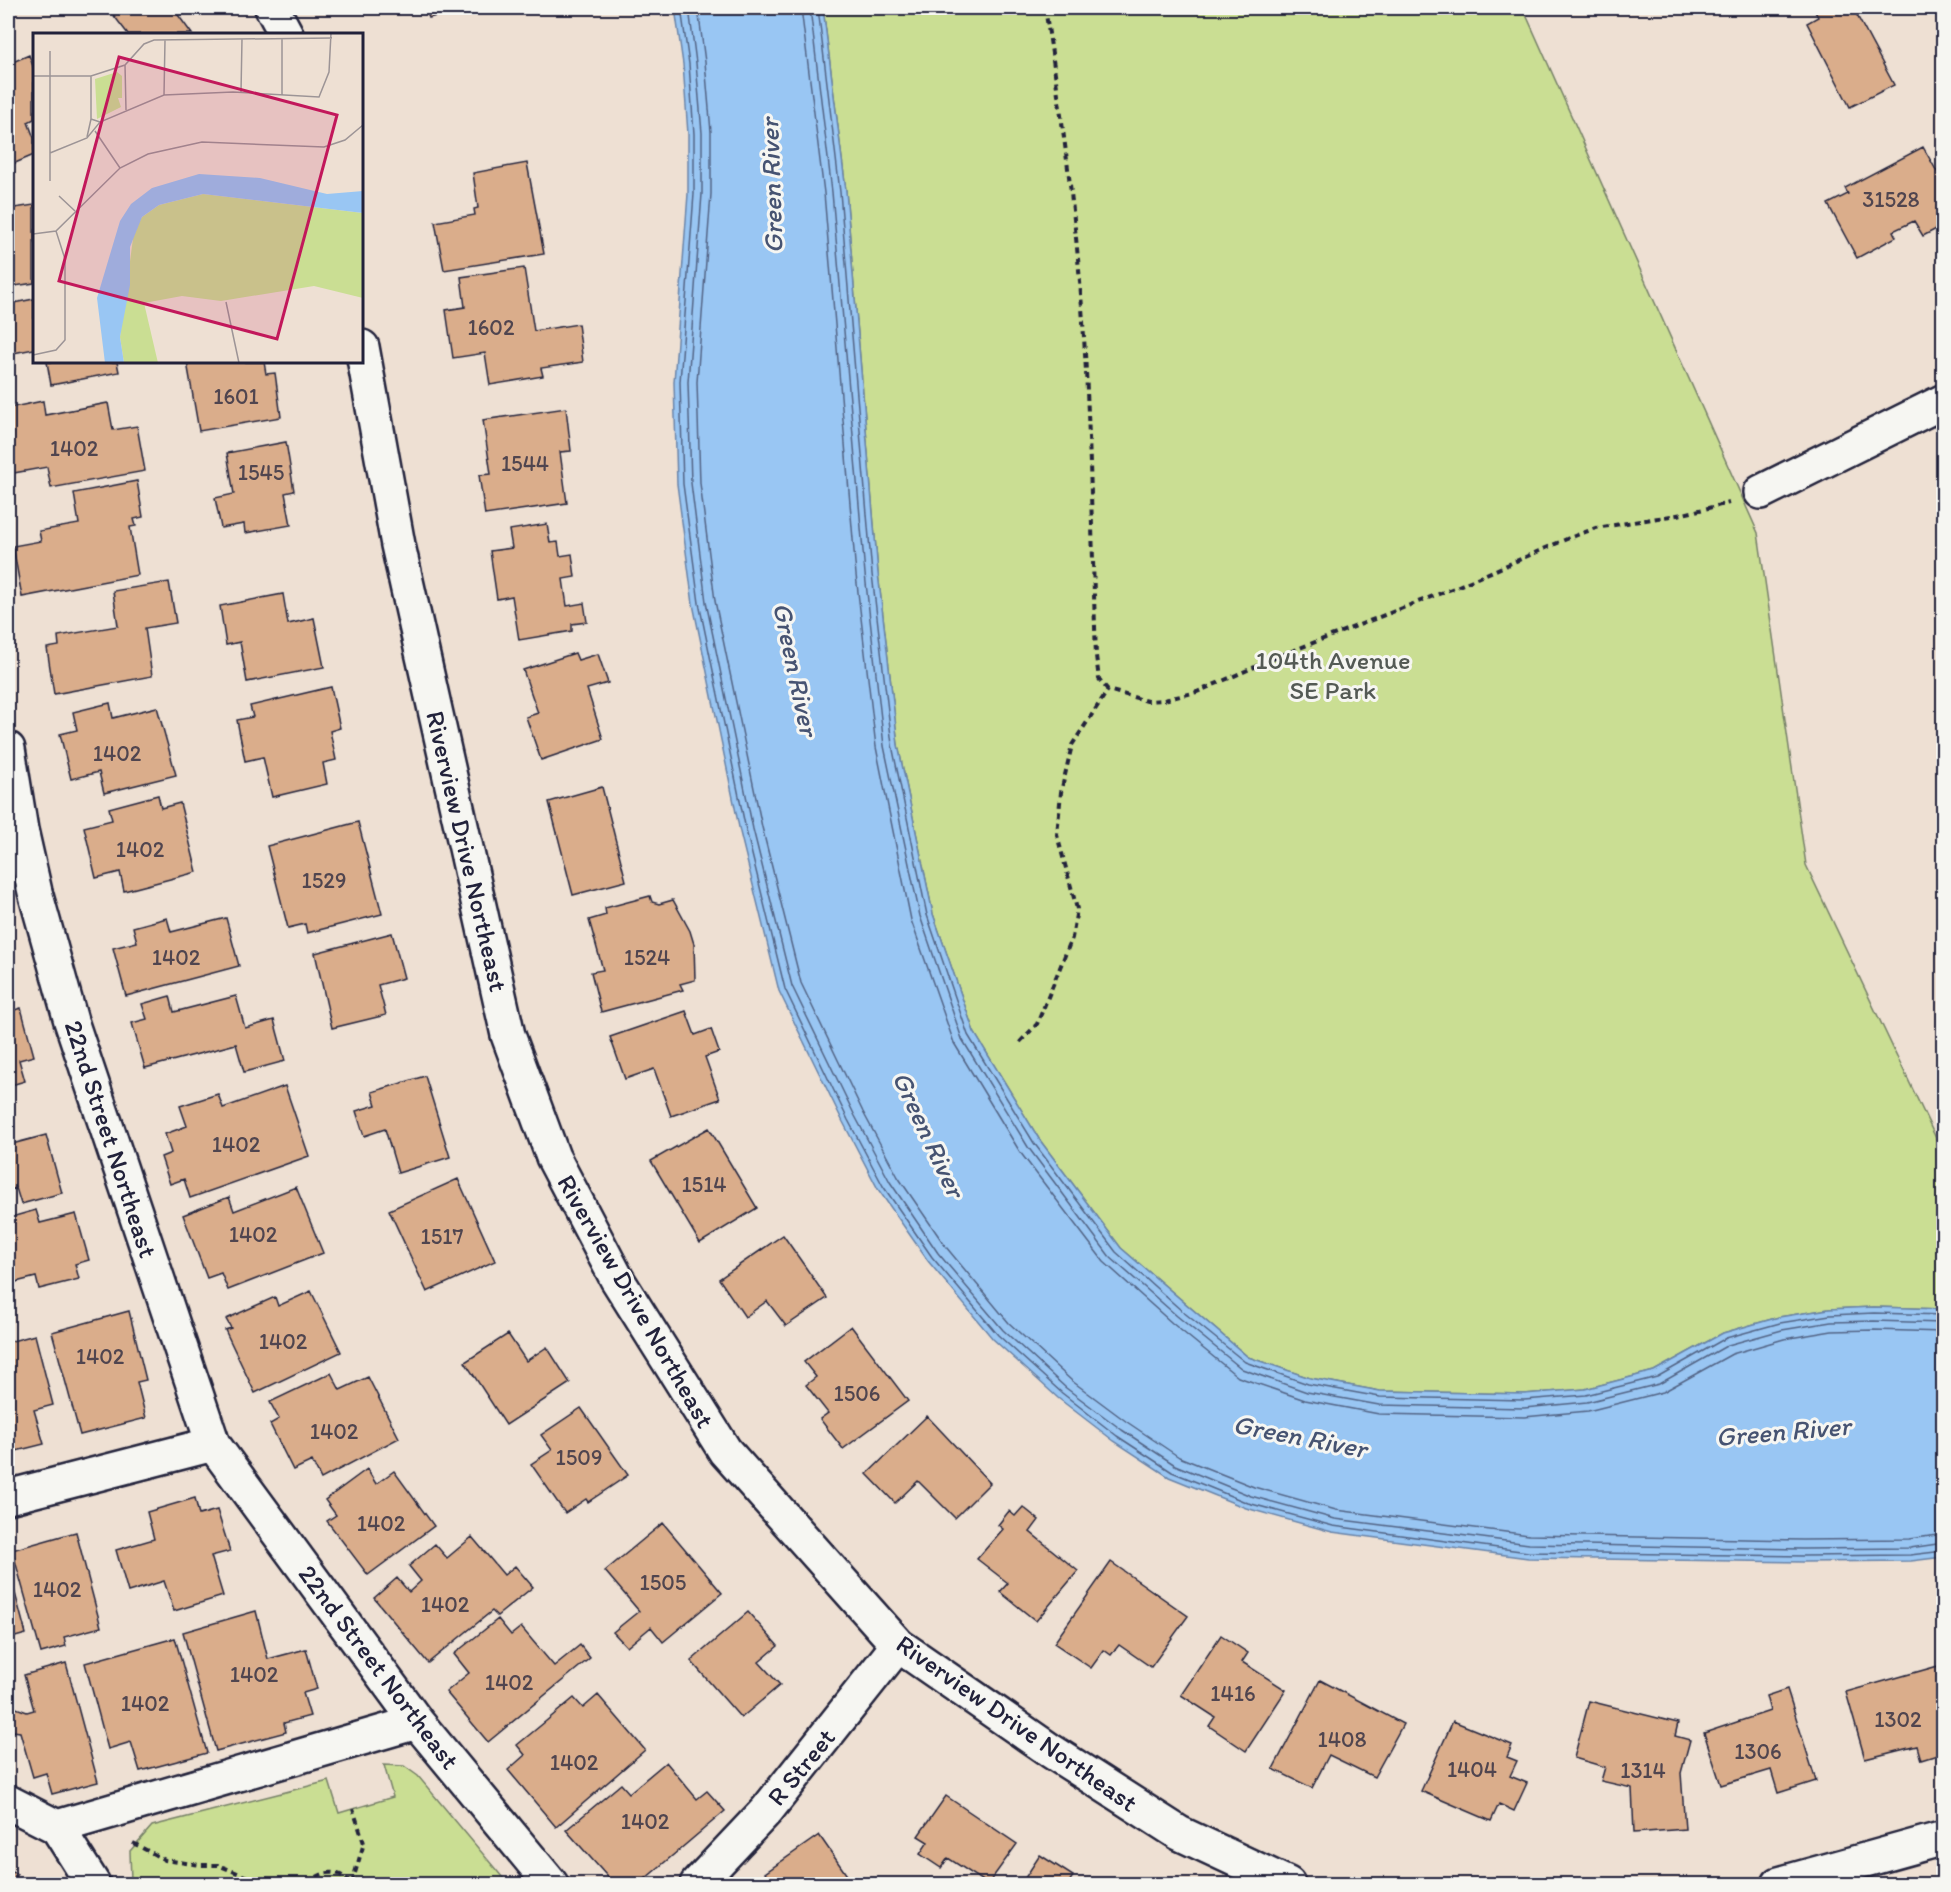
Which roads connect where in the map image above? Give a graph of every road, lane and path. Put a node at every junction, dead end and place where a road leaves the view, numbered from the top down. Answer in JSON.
{"nodes":[{"id":1,"x":272,"y":8,"type":"edge"},
{"id":2,"x":1045,"y":8,"type":"edge"},
{"id":3,"x":285,"y":33,"type":"edge"},
{"id":4,"x":363,"y":352,"type":"edge"},
{"id":5,"x":1944,"y":401,"type":"edge"},
{"id":6,"x":1761,"y":492,"type":"joint"},
{"id":7,"x":1108,"y":690,"type":"junction"},
{"id":8,"x":8,"y":749,"type":"edge"},
{"id":9,"x":14,"y":832,"type":"edge"},
{"id":10,"x":1020,"y":1042,"type":"dead end"},
{"id":11,"x":213,"y":1444,"type":"junction"},
{"id":12,"x":8,"y":1497,"type":"edge"},
{"id":13,"x":898,"y":1645,"type":"junction"},
{"id":14,"x":417,"y":1722,"type":"junction"},
{"id":15,"x":8,"y":1802,"type":"edge"},
{"id":16,"x":353,"y":1809,"type":"dead end"},
{"id":17,"x":88,"y":1818,"type":"junction"},
{"id":18,"x":57,"y":1827,"type":"junction"},
{"id":19,"x":1944,"y":1838,"type":"edge"},
{"id":20,"x":352,"y":1883,"type":"edge"},
{"id":21,"x":93,"y":1884,"type":"edge"},
{"id":22,"x":264,"y":1884,"type":"edge"},
{"id":23,"x":309,"y":1884,"type":"edge"},
{"id":24,"x":551,"y":1884,"type":"edge"},
{"id":25,"x":697,"y":1884,"type":"edge"},
{"id":26,"x":1288,"y":1884,"type":"edge"},
{"id":27,"x":1779,"y":1884,"type":"edge"}],
"edges":[{"from":1,"to":3,"type":"street"},
{"from":2,"to":7,"type":"path"},
{"from":4,"to":13,"type":"street","name":"Riverview Drive Northeast"},
{"from":5,"to":6,"type":"street"},
{"from":6,"to":7,"type":"path"},
{"from":7,"to":10,"type":"path"},
{"from":8,"to":9,"type":"street","name":"22nd Street Northeast"},
{"from":9,"to":11,"type":"street","name":"22nd Street Northeast"},
{"from":11,"to":12,"type":"street"},
{"from":11,"to":14,"type":"street","name":"22nd Street Northeast"},
{"from":13,"to":25,"type":"street","name":"R Street"},
{"from":13,"to":26,"type":"street","name":"Riverview Drive Northeast"},
{"from":14,"to":17,"type":"street"},
{"from":14,"to":24,"type":"street","name":"22nd Street Northeast"},
{"from":15,"to":18,"type":"street"},
{"from":16,"to":20,"type":"path"},
{"from":17,"to":18,"type":"street"},
{"from":17,"to":22,"type":"path"},
{"from":18,"to":21,"type":"street"},
{"from":19,"to":27,"type":"street"},
{"from":20,"to":23,"type":"path"}]}
